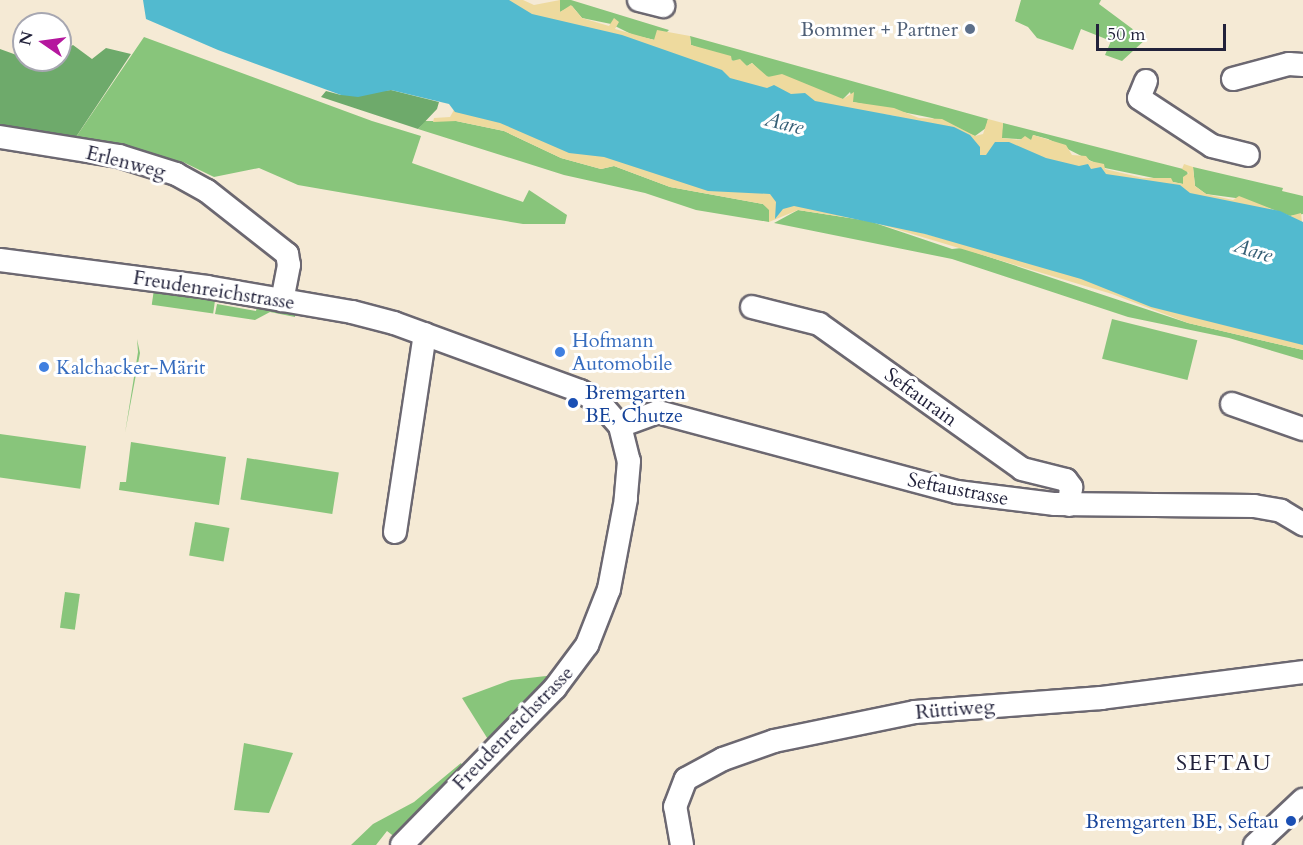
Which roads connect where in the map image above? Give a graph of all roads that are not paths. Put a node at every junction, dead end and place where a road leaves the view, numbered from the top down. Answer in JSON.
{"nodes":[{"id":1,"x":639,"y":0,"type":"edge"},
{"id":2,"x":663,"y":6,"type":"dead end"},
{"id":3,"x":1303,"y":65,"type":"edge"},
{"id":4,"x":1233,"y":79,"type":"dead end"},
{"id":5,"x":1146,"y":81,"type":"dead end"},
{"id":6,"x":0,"y":137,"type":"edge"},
{"id":7,"x":1248,"y":155,"type":"dead end"},
{"id":8,"x":0,"y":260,"type":"edge"},
{"id":9,"x":282,"y":300,"type":"junction"},
{"id":10,"x":752,"y":307,"type":"dead end"},
{"id":11,"x":425,"y":334,"type":"junction"},
{"id":12,"x":1232,"y":404,"type":"dead end"},
{"id":13,"x":620,"y":426,"type":"junction"},
{"id":14,"x":1303,"y":429,"type":"edge"},
{"id":15,"x":1069,"y":505,"type":"junction"},
{"id":16,"x":1303,"y":524,"type":"edge"},
{"id":17,"x":395,"y":532,"type":"dead end"},
{"id":18,"x":1303,"y":672,"type":"edge"},
{"id":19,"x":1303,"y":800,"type":"edge"},
{"id":20,"x":1260,"y":843,"type":"edge"},
{"id":21,"x":402,"y":845,"type":"edge"},
{"id":22,"x":682,"y":845,"type":"edge"}],
"edges":[{"from":1,"to":2,"type":"street"},
{"from":3,"to":4,"type":"street"},
{"from":5,"to":7,"type":"street"},
{"from":6,"to":9,"type":"street","name":"Erlenweg"},
{"from":8,"to":9,"type":"street","name":"Freudenreichstrasse"},
{"from":9,"to":11,"type":"street","name":"Freudenreichstrasse"},
{"from":10,"to":15,"type":"street","name":"Seftaurain"},
{"from":11,"to":13,"type":"street","name":"Freudenreichstrasse"},
{"from":11,"to":17,"type":"street"},
{"from":12,"to":14,"type":"street"},
{"from":13,"to":15,"type":"street","name":"Seftaustrasse"},
{"from":13,"to":21,"type":"street","name":"Freudenreichstrasse"},
{"from":15,"to":16,"type":"street","name":"Seftaustrasse"},
{"from":18,"to":22,"type":"street","name":"Rüttiweg"},
{"from":19,"to":20,"type":"street"}]}
